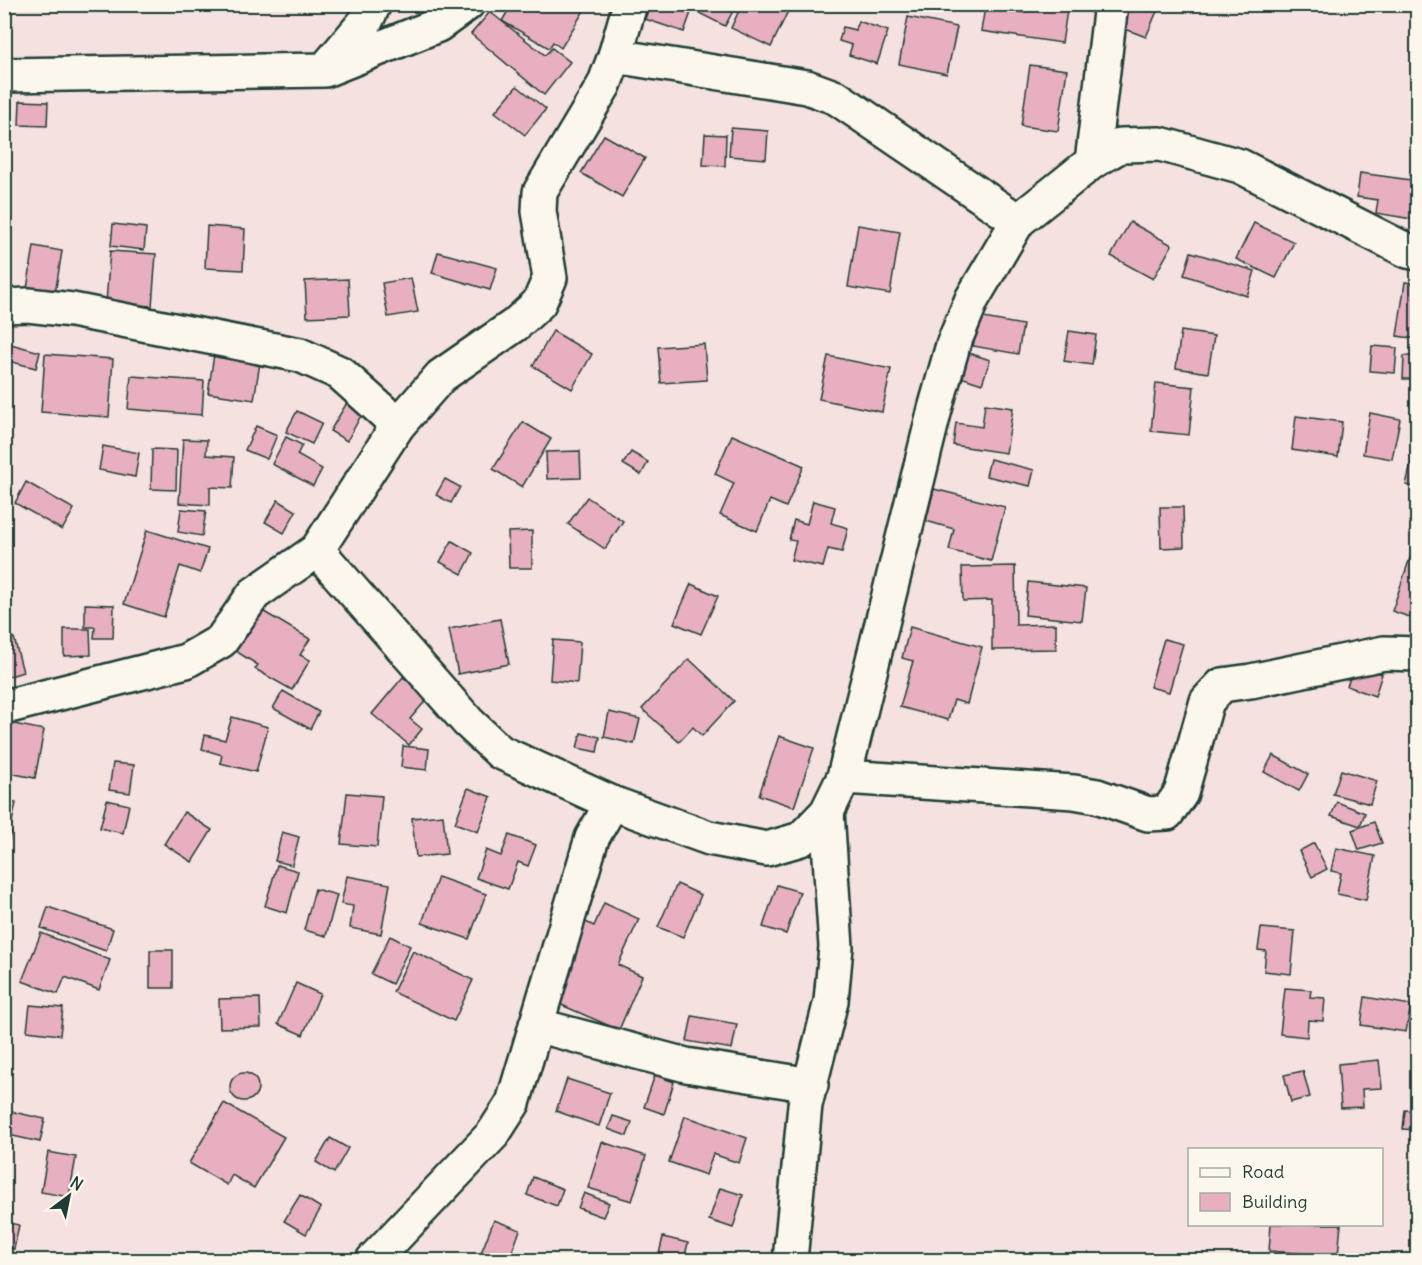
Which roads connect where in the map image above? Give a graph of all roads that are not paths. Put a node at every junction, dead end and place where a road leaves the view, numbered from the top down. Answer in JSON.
{"nodes":[{"id":1,"x":374,"y":4,"type":"edge"},
{"id":2,"x":467,"y":4,"type":"edge"},
{"id":3,"x":630,"y":4,"type":"edge"},
{"id":4,"x":1110,"y":4,"type":"edge"},
{"id":5,"x":615,"y":56,"type":"junction"},
{"id":6,"x":325,"y":70,"type":"junction"},
{"id":7,"x":4,"y":75,"type":"edge"},
{"id":8,"x":1092,"y":162,"type":"junction"},
{"id":9,"x":1018,"y":222,"type":"junction"},
{"id":10,"x":1418,"y":252,"type":"edge"},
{"id":11,"x":4,"y":306,"type":"edge"},
{"id":12,"x":398,"y":425,"type":"junction"},
{"id":13,"x":317,"y":550,"type":"junction"},
{"id":14,"x":1418,"y":654,"type":"edge"},
{"id":15,"x":4,"y":705,"type":"edge"},
{"id":16,"x":844,"y":777,"type":"junction"},
{"id":17,"x":612,"y":803,"type":"junction"},
{"id":18,"x":827,"y":812,"type":"junction"},
{"id":19,"x":536,"y":1025,"type":"junction"},
{"id":20,"x":810,"y":1084,"type":"junction"},
{"id":21,"x":373,"y":1260,"type":"edge"},
{"id":22,"x":790,"y":1260,"type":"edge"}],
"edges":[{"from":1,"to":6,"type":"street"},
{"from":2,"to":6,"type":"street"},
{"from":3,"to":5,"type":"street"},
{"from":4,"to":8,"type":"street"},
{"from":5,"to":9,"type":"street"},
{"from":5,"to":12,"type":"street"},
{"from":6,"to":7,"type":"street"},
{"from":8,"to":9,"type":"street"},
{"from":8,"to":10,"type":"street"},
{"from":9,"to":16,"type":"street"},
{"from":11,"to":12,"type":"street"},
{"from":12,"to":13,"type":"street"},
{"from":13,"to":15,"type":"street"},
{"from":13,"to":17,"type":"street"},
{"from":14,"to":16,"type":"street"},
{"from":16,"to":18,"type":"street"},
{"from":17,"to":18,"type":"street"},
{"from":17,"to":19,"type":"street"},
{"from":18,"to":20,"type":"street"},
{"from":19,"to":20,"type":"street"},
{"from":19,"to":21,"type":"street"},
{"from":20,"to":22,"type":"street"}]}
